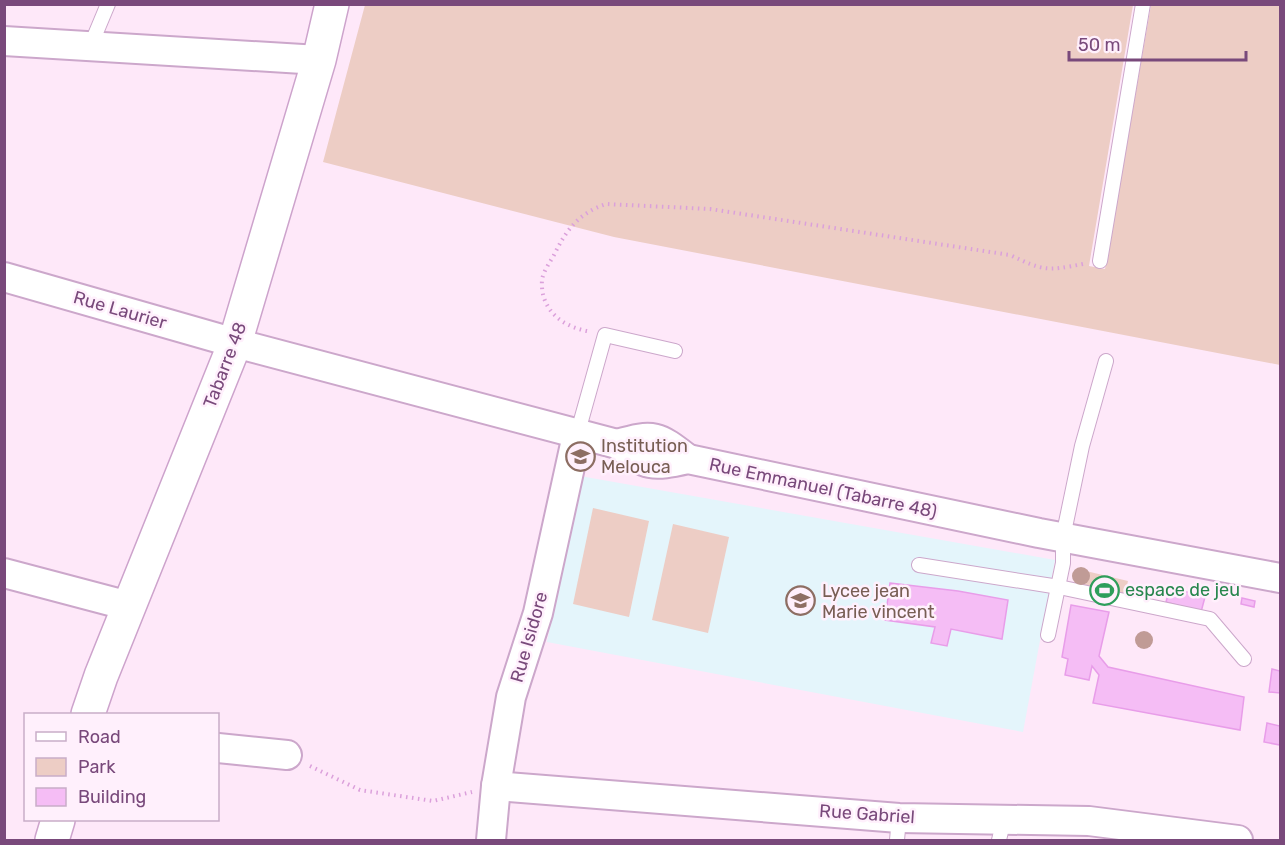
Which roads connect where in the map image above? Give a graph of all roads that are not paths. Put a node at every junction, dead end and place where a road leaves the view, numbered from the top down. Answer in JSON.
{"nodes":[{"id":1,"x":108,"y":4,"type":"edge"},
{"id":2,"x":332,"y":4,"type":"edge"},
{"id":3,"x":1143,"y":4,"type":"edge"},
{"id":4,"x":4,"y":41,"type":"edge"},
{"id":5,"x":90,"y":47,"type":"junction"},
{"id":6,"x":319,"y":60,"type":"junction"},
{"id":7,"x":1100,"y":261,"type":"road end"},
{"id":8,"x":4,"y":277,"type":"edge"},
{"id":9,"x":235,"y":343,"type":"junction"},
{"id":10,"x":675,"y":351,"type":"dead end"},
{"id":11,"x":1106,"y":361,"type":"dead end"},
{"id":12,"x":577,"y":435,"type":"junction"},
{"id":13,"x":1063,"y":537,"type":"junction"},
{"id":14,"x":919,"y":565,"type":"dead end"},
{"id":15,"x":4,"y":573,"type":"edge"},
{"id":16,"x":1281,"y":578,"type":"edge"},
{"id":17,"x":1059,"y":587,"type":"junction"},
{"id":18,"x":129,"y":606,"type":"junction"},
{"id":19,"x":1048,"y":635,"type":"dead end"},
{"id":20,"x":1245,"y":659,"type":"dead end"},
{"id":21,"x":88,"y":713,"type":"edge"},
{"id":22,"x":219,"y":748,"type":"edge"},
{"id":23,"x":287,"y":755,"type":"road end"},
{"id":24,"x":496,"y":786,"type":"junction"},
{"id":25,"x":57,"y":821,"type":"edge"},
{"id":26,"x":898,"y":829,"type":"edge"},
{"id":27,"x":1002,"y":830,"type":"edge"},
{"id":28,"x":1184,"y":837,"type":"edge"},
{"id":29,"x":52,"y":840,"type":"edge"},
{"id":30,"x":491,"y":840,"type":"edge"},
{"id":31,"x":1238,"y":840,"type":"edge"}],
"edges":[{"from":1,"to":5,"type":"lane"},
{"from":2,"to":6,"type":"street","name":"Tabarre 48"},
{"from":3,"to":7,"type":"lane"},
{"from":4,"to":5,"type":"street"},
{"from":5,"to":6,"type":"street"},
{"from":6,"to":9,"type":"street","name":"Tabarre 48"},
{"from":8,"to":9,"type":"street","name":"Rue Laurier"},
{"from":9,"to":12,"type":"street","name":"Rue Emmanuel (Tabarre 48)"},
{"from":9,"to":18,"type":"street","name":"Tabarre 48"},
{"from":10,"to":12,"type":"lane"},
{"from":11,"to":13,"type":"lane"},
{"from":12,"to":13,"type":"street","name":"Rue Emmanuel (Tabarre 48)"},
{"from":12,"to":24,"type":"street","name":"Rue Isidore"},
{"from":13,"to":16,"type":"street","name":"Rue Emmanuel (Tabarre 48)"},
{"from":13,"to":17,"type":"lane"},
{"from":14,"to":17,"type":"lane"},
{"from":15,"to":18,"type":"street"},
{"from":17,"to":19,"type":"lane"},
{"from":17,"to":20,"type":"lane"},
{"from":18,"to":21,"type":"street","name":"Tabarre 48"},
{"from":22,"to":23,"type":"street"},
{"from":24,"to":26,"type":"street","name":"Rue Gabriel"},
{"from":24,"to":30,"type":"street","name":"Rue Isidore"},
{"from":25,"to":29,"type":"street"},
{"from":26,"to":27,"type":"street","name":"Rue Gabriel"},
{"from":27,"to":28,"type":"street","name":"Rue Gabriel"},
{"from":28,"to":31,"type":"street","name":"Rue Gabriel"}]}
